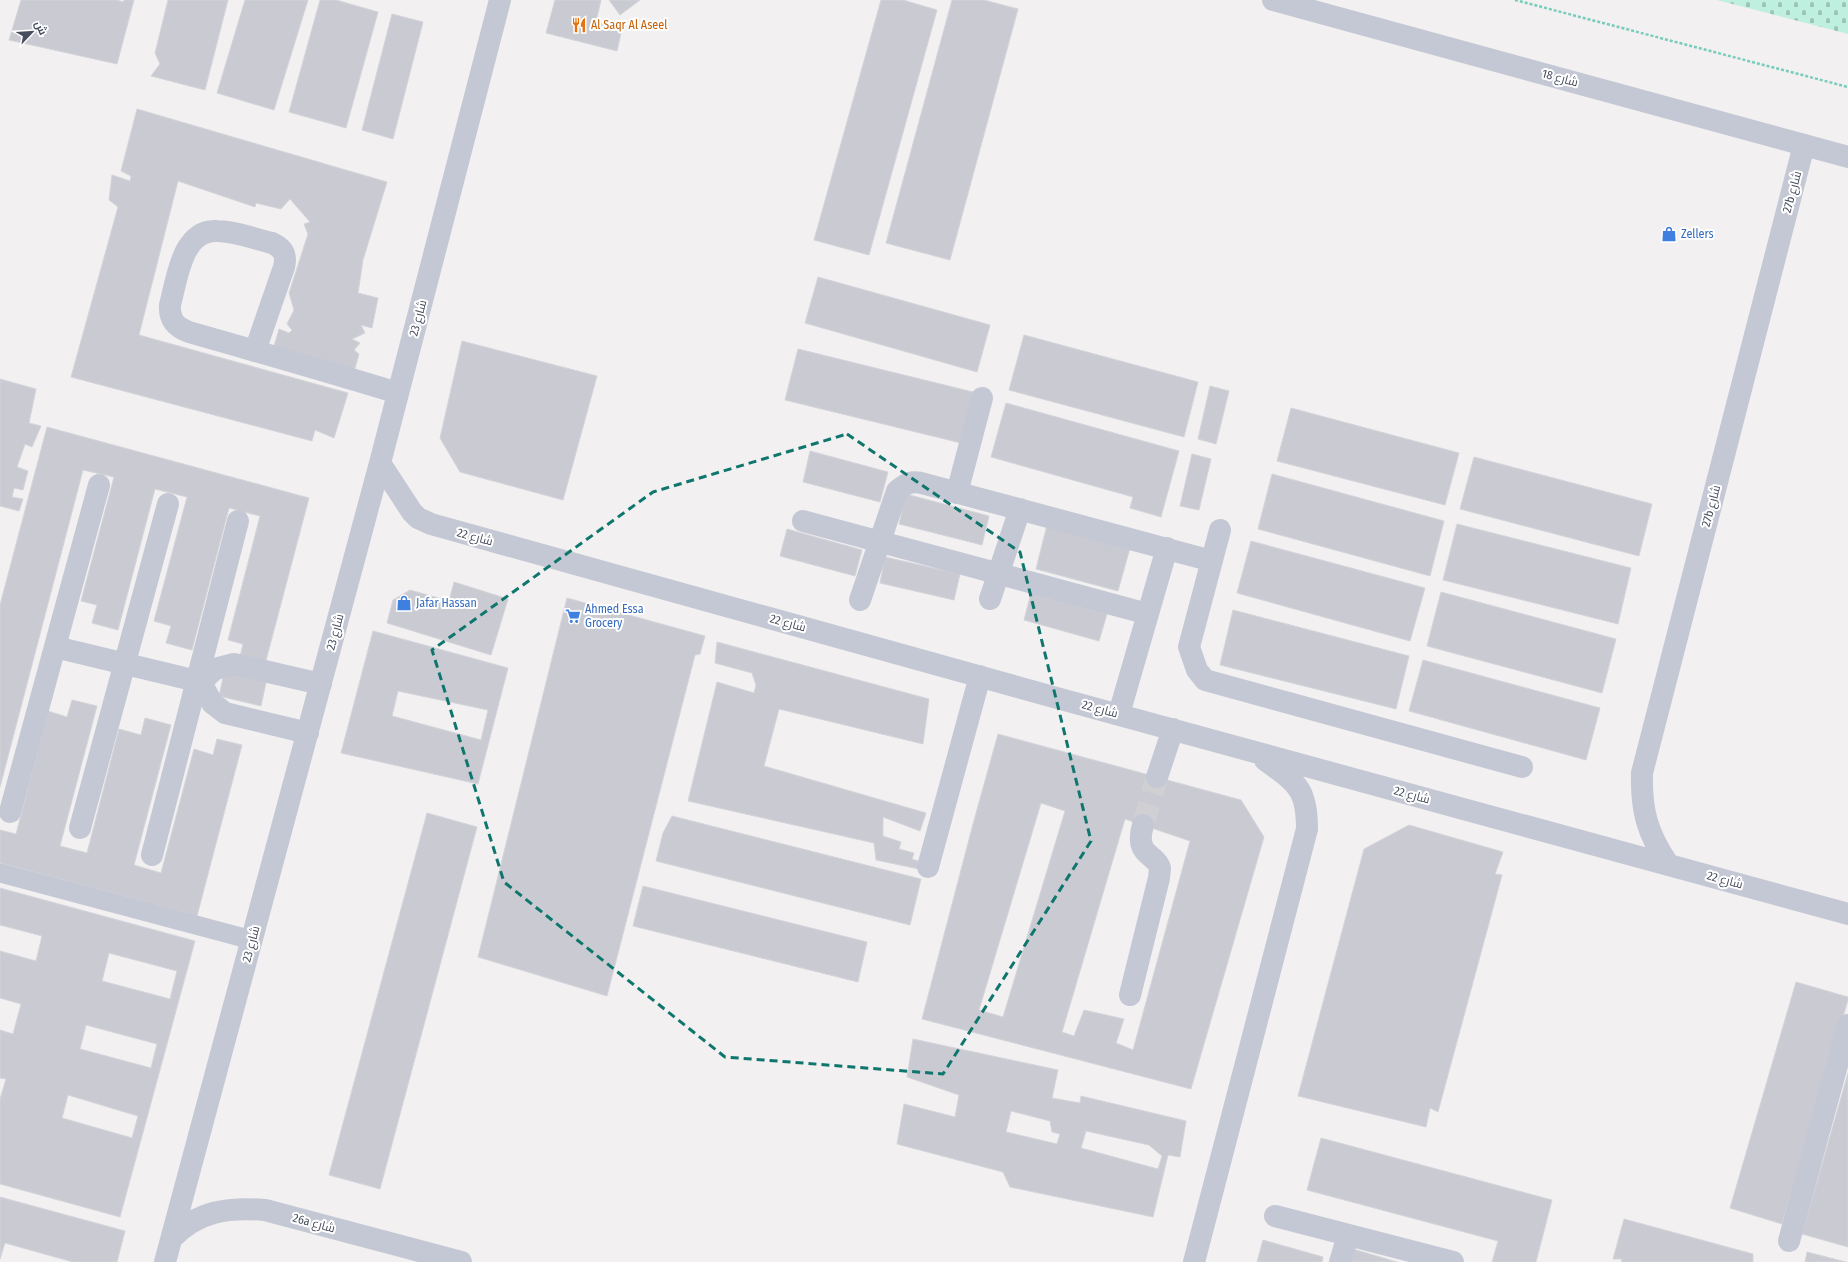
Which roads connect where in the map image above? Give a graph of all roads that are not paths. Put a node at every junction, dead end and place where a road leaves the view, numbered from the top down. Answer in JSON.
{"nodes":[{"id":1,"x":500,"y":0,"type":"edge"},
{"id":2,"x":1273,"y":0,"type":"edge"},
{"id":3,"x":1804,"y":145,"type":"junction"},
{"id":4,"x":1848,"y":157,"type":"edge"},
{"id":5,"x":255,"y":351,"type":"junction"},
{"id":6,"x":398,"y":393,"type":"junction"},
{"id":7,"x":982,"y":398,"type":"dead end"},
{"id":8,"x":380,"y":463,"type":"junction"},
{"id":9,"x":98,"y":485,"type":"dead end"},
{"id":10,"x":957,"y":492,"type":"junction"},
{"id":11,"x":168,"y":504,"type":"dead end"},
{"id":12,"x":1020,"y":509,"type":"junction"},
{"id":13,"x":238,"y":521,"type":"dead end"},
{"id":14,"x":803,"y":521,"type":"dead end"},
{"id":15,"x":1220,"y":530,"type":"dead end"},
{"id":16,"x":879,"y":542,"type":"junction"},
{"id":17,"x":1167,"y":548,"type":"junction"},
{"id":18,"x":1212,"y":561,"type":"junction"},
{"id":19,"x":998,"y":574,"type":"junction"},
{"id":20,"x":990,"y":599,"type":"dead end"},
{"id":21,"x":860,"y":600,"type":"dead end"},
{"id":22,"x":1148,"y":614,"type":"junction"},
{"id":23,"x":55,"y":646,"type":"junction"},
{"id":24,"x":125,"y":663,"type":"junction"},
{"id":25,"x":980,"y":676,"type":"junction"},
{"id":26,"x":199,"y":681,"type":"junction"},
{"id":27,"x":321,"y":684,"type":"junction"},
{"id":28,"x":1119,"y":714,"type":"junction"},
{"id":29,"x":1173,"y":729,"type":"junction"},
{"id":30,"x":308,"y":733,"type":"junction"},
{"id":31,"x":1254,"y":752,"type":"junction"},
{"id":32,"x":1522,"y":767,"type":"dead end"},
{"id":33,"x":1157,"y":777,"type":"tunnel mouth"},
{"id":34,"x":10,"y":812,"type":"dead end"},
{"id":35,"x":1143,"y":825,"type":"tunnel mouth"},
{"id":36,"x":80,"y":828,"type":"dead end"},
{"id":37,"x":152,"y":855,"type":"dead end"},
{"id":38,"x":1668,"y":864,"type":"junction"},
{"id":39,"x":928,"y":867,"type":"dead end"},
{"id":40,"x":0,"y":873,"type":"edge"},
{"id":41,"x":1848,"y":914,"type":"edge"},
{"id":42,"x":252,"y":940,"type":"junction"},
{"id":43,"x":1130,"y":995,"type":"dead end"},
{"id":44,"x":1848,"y":1025,"type":"edge"},
{"id":45,"x":1275,"y":1216,"type":"dead end"},
{"id":46,"x":1348,"y":1235,"type":"junction"},
{"id":47,"x":172,"y":1238,"type":"junction"},
{"id":48,"x":1789,"y":1241,"type":"dead end"},
{"id":49,"x":1440,"y":1260,"type":"edge"},
{"id":50,"x":165,"y":1262,"type":"edge"},
{"id":51,"x":461,"y":1262,"type":"edge"},
{"id":52,"x":1194,"y":1262,"type":"edge"},
{"id":53,"x":1340,"y":1262,"type":"edge"}],
"edges":[{"from":1,"to":6,"type":"street","name":"شارع 23"},
{"from":2,"to":3,"type":"street","name":"شارع 18"},
{"from":3,"to":4,"type":"street","name":"شارع 18"},
{"from":3,"to":38,"type":"street","name":"27b شارع"},
{"from":5,"to":5,"type":"street"},
{"from":5,"to":6,"type":"street"},
{"from":6,"to":8,"type":"street","name":"شارع 23"},
{"from":7,"to":10,"type":"street"},
{"from":8,"to":25,"type":"street","name":"شارع 22"},
{"from":8,"to":27,"type":"street","name":"شارع 23"},
{"from":9,"to":23,"type":"street"},
{"from":10,"to":12,"type":"street"},
{"from":10,"to":16,"type":"street"},
{"from":11,"to":24,"type":"street"},
{"from":12,"to":17,"type":"street"},
{"from":12,"to":19,"type":"street"},
{"from":13,"to":26,"type":"street"},
{"from":14,"to":16,"type":"street"},
{"from":15,"to":18,"type":"street"},
{"from":16,"to":19,"type":"street"},
{"from":16,"to":21,"type":"street"},
{"from":17,"to":18,"type":"street"},
{"from":17,"to":22,"type":"street"},
{"from":18,"to":32,"type":"street"},
{"from":19,"to":20,"type":"street"},
{"from":19,"to":22,"type":"street"},
{"from":22,"to":28,"type":"street"},
{"from":23,"to":24,"type":"street"},
{"from":23,"to":34,"type":"street"},
{"from":24,"to":26,"type":"street"},
{"from":24,"to":36,"type":"street"},
{"from":25,"to":28,"type":"street","name":"شارع 22"},
{"from":25,"to":39,"type":"street"},
{"from":26,"to":27,"type":"street"},
{"from":26,"to":30,"type":"street"},
{"from":26,"to":37,"type":"street"},
{"from":27,"to":30,"type":"street","name":"شارع 23"},
{"from":28,"to":29,"type":"street","name":"شارع 22"},
{"from":29,"to":31,"type":"street","name":"شارع 22"},
{"from":29,"to":33,"type":"street"},
{"from":30,"to":42,"type":"street","name":"شارع 23"},
{"from":31,"to":38,"type":"street","name":"شارع 22"},
{"from":31,"to":52,"type":"street"},
{"from":35,"to":43,"type":"street"},
{"from":38,"to":41,"type":"street","name":"شارع 22"},
{"from":40,"to":42,"type":"lane"},
{"from":42,"to":47,"type":"street","name":"شارع 23"},
{"from":44,"to":48,"type":"street"},
{"from":45,"to":46,"type":"street"},
{"from":46,"to":49,"type":"street"},
{"from":46,"to":53,"type":"street"},
{"from":47,"to":50,"type":"street","name":"شارع 23"},
{"from":47,"to":51,"type":"street","name":"26a شارع"}]}
